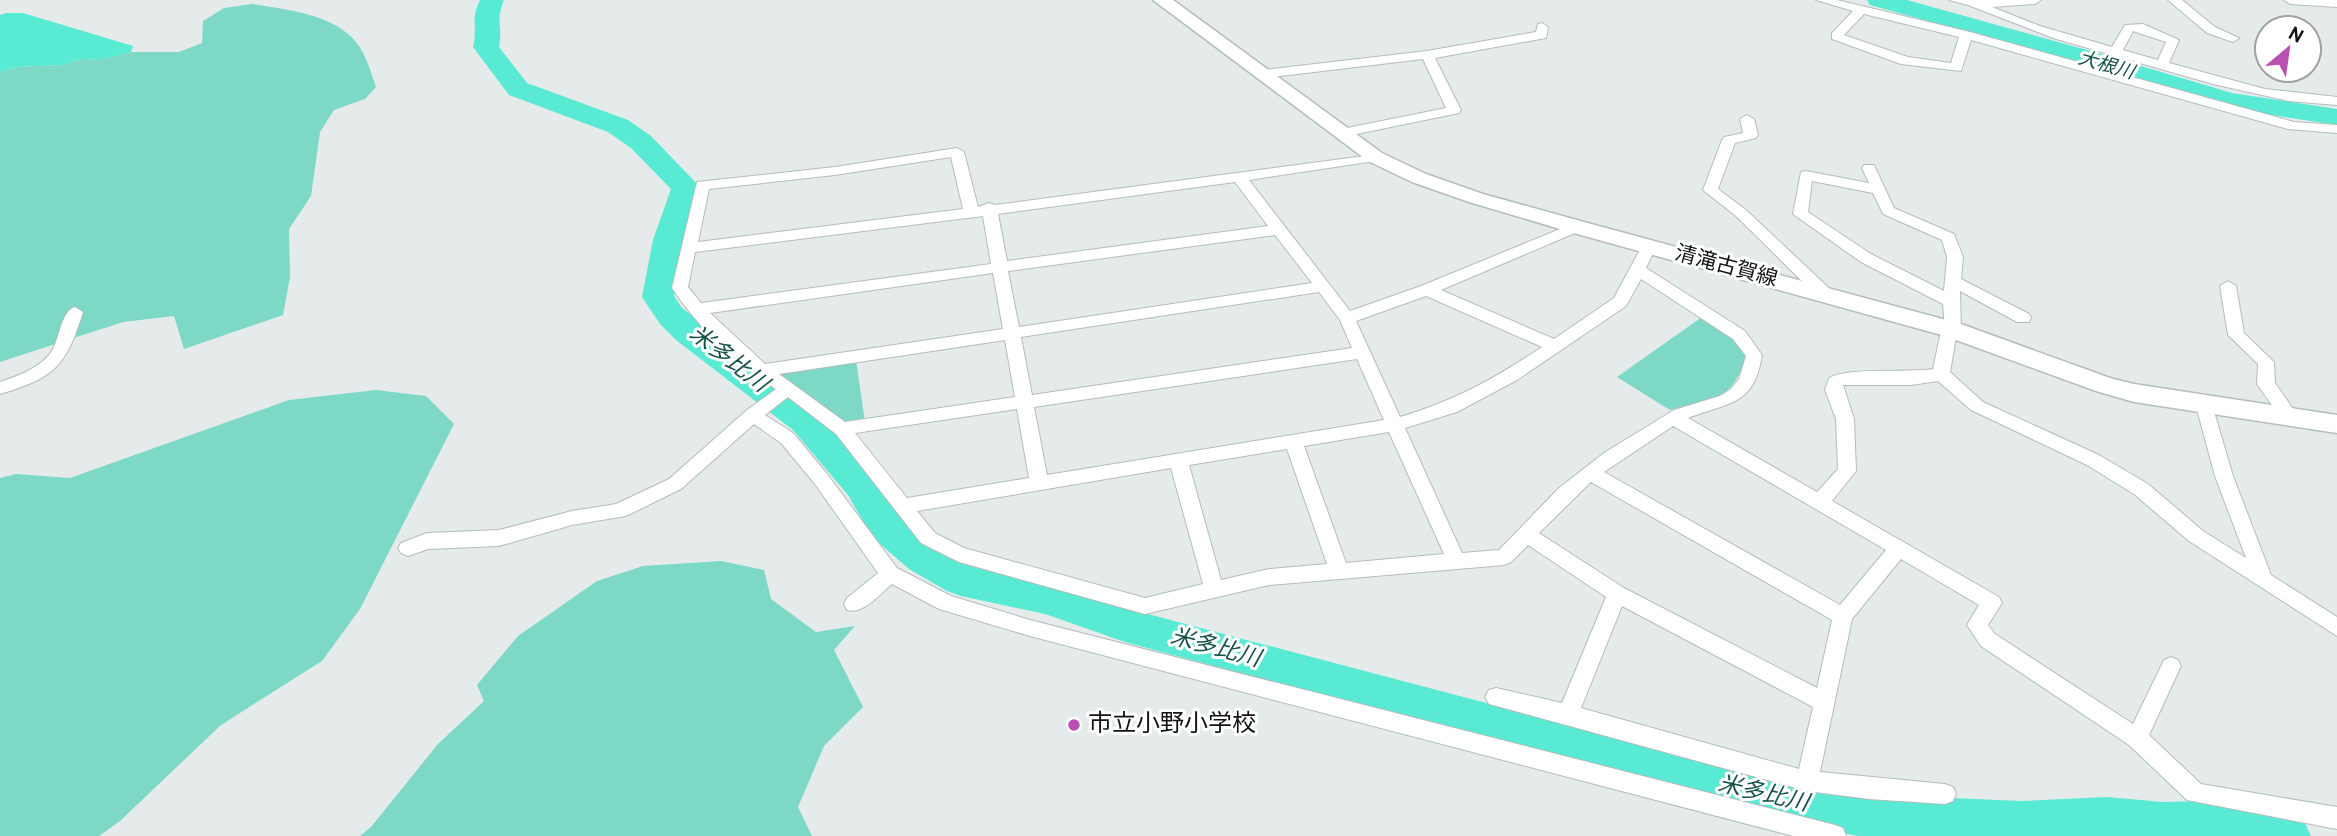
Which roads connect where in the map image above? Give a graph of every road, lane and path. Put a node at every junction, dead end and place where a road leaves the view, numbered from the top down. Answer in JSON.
{"nodes":[{"id":1,"x":1161,"y":0,"type":"edge"},
{"id":2,"x":1822,"y":0,"type":"edge"},
{"id":3,"x":1955,"y":0,"type":"edge"},
{"id":4,"x":2035,"y":0,"type":"edge"},
{"id":5,"x":2174,"y":0,"type":"edge"},
{"id":6,"x":2290,"y":0,"type":"edge"},
{"id":7,"x":1970,"y":1,"type":"edge"},
{"id":8,"x":2008,"y":1,"type":"edge"},
{"id":9,"x":2337,"y":3,"type":"edge"},
{"id":10,"x":1861,"y":9,"type":"junction"},
{"id":11,"x":1542,"y":27,"type":"dead end"},
{"id":12,"x":1966,"y":35,"type":"junction"},
{"id":13,"x":2233,"y":38,"type":"dead end"},
{"id":14,"x":2115,"y":51,"type":"junction"},
{"id":15,"x":1427,"y":55,"type":"junction"},
{"id":16,"x":2162,"y":65,"type":"junction"},
{"id":17,"x":1264,"y":74,"type":"junction"},
{"id":18,"x":2337,"y":101,"type":"edge"},
{"id":19,"x":1747,"y":120,"type":"dead end"},
{"id":20,"x":2337,"y":129,"type":"edge"},
{"id":21,"x":1342,"y":132,"type":"junction"},
{"id":22,"x":1375,"y":157,"type":"junction"},
{"id":23,"x":1870,"y":168,"type":"dead end"},
{"id":24,"x":1238,"y":176,"type":"junction"},
{"id":25,"x":1879,"y":190,"type":"junction"},
{"id":26,"x":989,"y":208,"type":"junction"},
{"id":27,"x":971,"y":211,"type":"junction"},
{"id":28,"x":1577,"y":227,"type":"junction"},
{"id":29,"x":1281,"y":229,"type":"junction"},
{"id":30,"x":1648,"y":247,"type":"junction"},
{"id":31,"x":687,"y":248,"type":"junction"},
{"id":32,"x":1000,"y":267,"type":"junction"},
{"id":33,"x":1638,"y":270,"type":"junction"},
{"id":34,"x":1953,"y":281,"type":"junction"},
{"id":35,"x":1325,"y":286,"type":"junction"},
{"id":36,"x":2228,"y":286,"type":"dead end"},
{"id":37,"x":1427,"y":290,"type":"junction"},
{"id":38,"x":1825,"y":294,"type":"junction"},
{"id":39,"x":1951,"y":301,"type":"junction"},
{"id":40,"x":696,"y":309,"type":"junction"},
{"id":41,"x":75,"y":312,"type":"dead end"},
{"id":42,"x":1347,"y":317,"type":"junction"},
{"id":43,"x":2023,"y":318,"type":"dead end"},
{"id":44,"x":1953,"y":330,"type":"junction"},
{"id":45,"x":1012,"y":331,"type":"junction"},
{"id":46,"x":1556,"y":346,"type":"junction"},
{"id":47,"x":1363,"y":352,"type":"junction"},
{"id":48,"x":761,"y":370,"type":"junction"},
{"id":49,"x":1941,"y":374,"type":"junction"},
{"id":50,"x":0,"y":388,"type":"edge"},
{"id":51,"x":789,"y":388,"type":"junction"},
{"id":52,"x":1026,"y":402,"type":"junction"},
{"id":53,"x":2204,"y":402,"type":"junction"},
{"id":54,"x":753,"y":415,"type":"junction"},
{"id":55,"x":2288,"y":416,"type":"junction"},
{"id":56,"x":1674,"y":418,"type":"junction"},
{"id":57,"x":2337,"y":424,"type":"edge"},
{"id":58,"x":1396,"y":425,"type":"junction"},
{"id":59,"x":842,"y":429,"type":"junction"},
{"id":60,"x":1294,"y":442,"type":"junction"},
{"id":61,"x":1178,"y":459,"type":"junction"},
{"id":62,"x":1591,"y":473,"type":"junction"},
{"id":63,"x":1040,"y":482,"type":"junction"},
{"id":64,"x":1819,"y":503,"type":"junction"},
{"id":65,"x":902,"y":506,"type":"junction"},
{"id":66,"x":1527,"y":536,"type":"junction"},
{"id":67,"x":408,"y":548,"type":"dead end"},
{"id":68,"x":1899,"y":548,"type":"junction"},
{"id":69,"x":1457,"y":562,"type":"junction"},
{"id":70,"x":1339,"y":570,"type":"junction"},
{"id":71,"x":890,"y":574,"type":"junction"},
{"id":72,"x":2264,"y":581,"type":"junction"},
{"id":73,"x":1214,"y":590,"type":"junction"},
{"id":74,"x":1617,"y":594,"type":"junction"},
{"id":75,"x":854,"y":604,"type":"dead end"},
{"id":76,"x":1843,"y":617,"type":"junction"},
{"id":77,"x":2337,"y":628,"type":"edge"},
{"id":78,"x":2171,"y":666,"type":"dead end"},
{"id":79,"x":1496,"y":697,"type":"dead end"},
{"id":80,"x":1824,"y":702,"type":"junction"},
{"id":81,"x":1568,"y":714,"type":"junction"},
{"id":82,"x":2137,"y":738,"type":"junction"},
{"id":83,"x":1807,"y":781,"type":"junction"},
{"id":84,"x":1945,"y":794,"type":"dead end"},
{"id":85,"x":2337,"y":818,"type":"edge"},
{"id":86,"x":1835,"y":836,"type":"edge"}],
"edges":[{"from":1,"to":17,"type":"main road","name":"清滝古賀線"},
{"from":2,"to":10,"type":"street"},
{"from":3,"to":7,"type":"street"},
{"from":4,"to":8,"type":"street"},
{"from":5,"to":13,"type":"street"},
{"from":6,"to":9,"type":"street"},
{"from":7,"to":8,"type":"street"},
{"from":7,"to":14,"type":"street"},
{"from":10,"to":12,"type":"street"},
{"from":10,"to":12,"type":"street"},
{"from":11,"to":15,"type":"street"},
{"from":12,"to":20,"type":"street"},
{"from":14,"to":16,"type":"street"},
{"from":14,"to":16,"type":"street"},
{"from":15,"to":17,"type":"street"},
{"from":15,"to":21,"type":"street"},
{"from":16,"to":18,"type":"street"},
{"from":17,"to":21,"type":"main road","name":"清滝古賀線"},
{"from":19,"to":38,"type":"street"},
{"from":21,"to":22,"type":"main road","name":"清滝古賀線"},
{"from":22,"to":24,"type":"street"},
{"from":22,"to":28,"type":"main road","name":"清滝古賀線"},
{"from":23,"to":25,"type":"street"},
{"from":24,"to":26,"type":"street"},
{"from":24,"to":29,"type":"street"},
{"from":25,"to":34,"type":"street"},
{"from":25,"to":39,"type":"street"},
{"from":26,"to":27,"type":"street"},
{"from":26,"to":32,"type":"street"},
{"from":27,"to":31,"type":"street"},
{"from":27,"to":31,"type":"street"},
{"from":28,"to":30,"type":"main road","name":"清滝古賀線"},
{"from":28,"to":37,"type":"street"},
{"from":29,"to":32,"type":"street"},
{"from":29,"to":35,"type":"street"},
{"from":30,"to":33,"type":"street"},
{"from":30,"to":38,"type":"main road","name":"清滝古賀線"},
{"from":31,"to":40,"type":"street"},
{"from":32,"to":40,"type":"street"},
{"from":32,"to":45,"type":"street"},
{"from":33,"to":46,"type":"street"},
{"from":33,"to":56,"type":"street"},
{"from":34,"to":39,"type":"street"},
{"from":34,"to":43,"type":"street"},
{"from":35,"to":42,"type":"street"},
{"from":35,"to":45,"type":"street"},
{"from":36,"to":55,"type":"street"},
{"from":37,"to":42,"type":"street"},
{"from":37,"to":46,"type":"street"},
{"from":38,"to":44,"type":"main road","name":"清滝古賀線"},
{"from":39,"to":44,"type":"street"},
{"from":40,"to":48,"type":"street"},
{"from":41,"to":50,"type":"street"},
{"from":42,"to":47,"type":"street"},
{"from":44,"to":49,"type":"street"},
{"from":44,"to":53,"type":"main road","name":"清滝古賀線"},
{"from":45,"to":48,"type":"street"},
{"from":45,"to":52,"type":"street"},
{"from":46,"to":58,"type":"street"},
{"from":47,"to":52,"type":"street"},
{"from":47,"to":58,"type":"street"},
{"from":48,"to":51,"type":"street"},
{"from":49,"to":64,"type":"street"},
{"from":49,"to":72,"type":"street"},
{"from":51,"to":54,"type":"street"},
{"from":51,"to":59,"type":"street"},
{"from":52,"to":59,"type":"street"},
{"from":52,"to":63,"type":"street"},
{"from":53,"to":55,"type":"main road","name":"清滝古賀線"},
{"from":53,"to":72,"type":"street"},
{"from":54,"to":67,"type":"street"},
{"from":54,"to":71,"type":"street"},
{"from":55,"to":57,"type":"main road","name":"清滝古賀線"},
{"from":56,"to":62,"type":"street"},
{"from":56,"to":64,"type":"street"},
{"from":58,"to":60,"type":"street"},
{"from":58,"to":69,"type":"street"},
{"from":59,"to":65,"type":"street"},
{"from":60,"to":61,"type":"street"},
{"from":60,"to":70,"type":"street"},
{"from":61,"to":63,"type":"street"},
{"from":61,"to":73,"type":"street"},
{"from":62,"to":66,"type":"street"},
{"from":62,"to":76,"type":"street"},
{"from":63,"to":65,"type":"street"},
{"from":64,"to":68,"type":"street"},
{"from":65,"to":73,"type":"street"},
{"from":66,"to":69,"type":"street"},
{"from":66,"to":74,"type":"street"},
{"from":68,"to":76,"type":"street"},
{"from":68,"to":82,"type":"street"},
{"from":69,"to":70,"type":"street"},
{"from":70,"to":73,"type":"street"},
{"from":71,"to":75,"type":"street"},
{"from":71,"to":86,"type":"street"},
{"from":72,"to":77,"type":"street"},
{"from":74,"to":80,"type":"street"},
{"from":74,"to":81,"type":"street"},
{"from":76,"to":80,"type":"street"},
{"from":78,"to":82,"type":"street"},
{"from":79,"to":81,"type":"street"},
{"from":80,"to":83,"type":"street"},
{"from":81,"to":83,"type":"street"},
{"from":82,"to":85,"type":"street"},
{"from":83,"to":84,"type":"street"}]}
